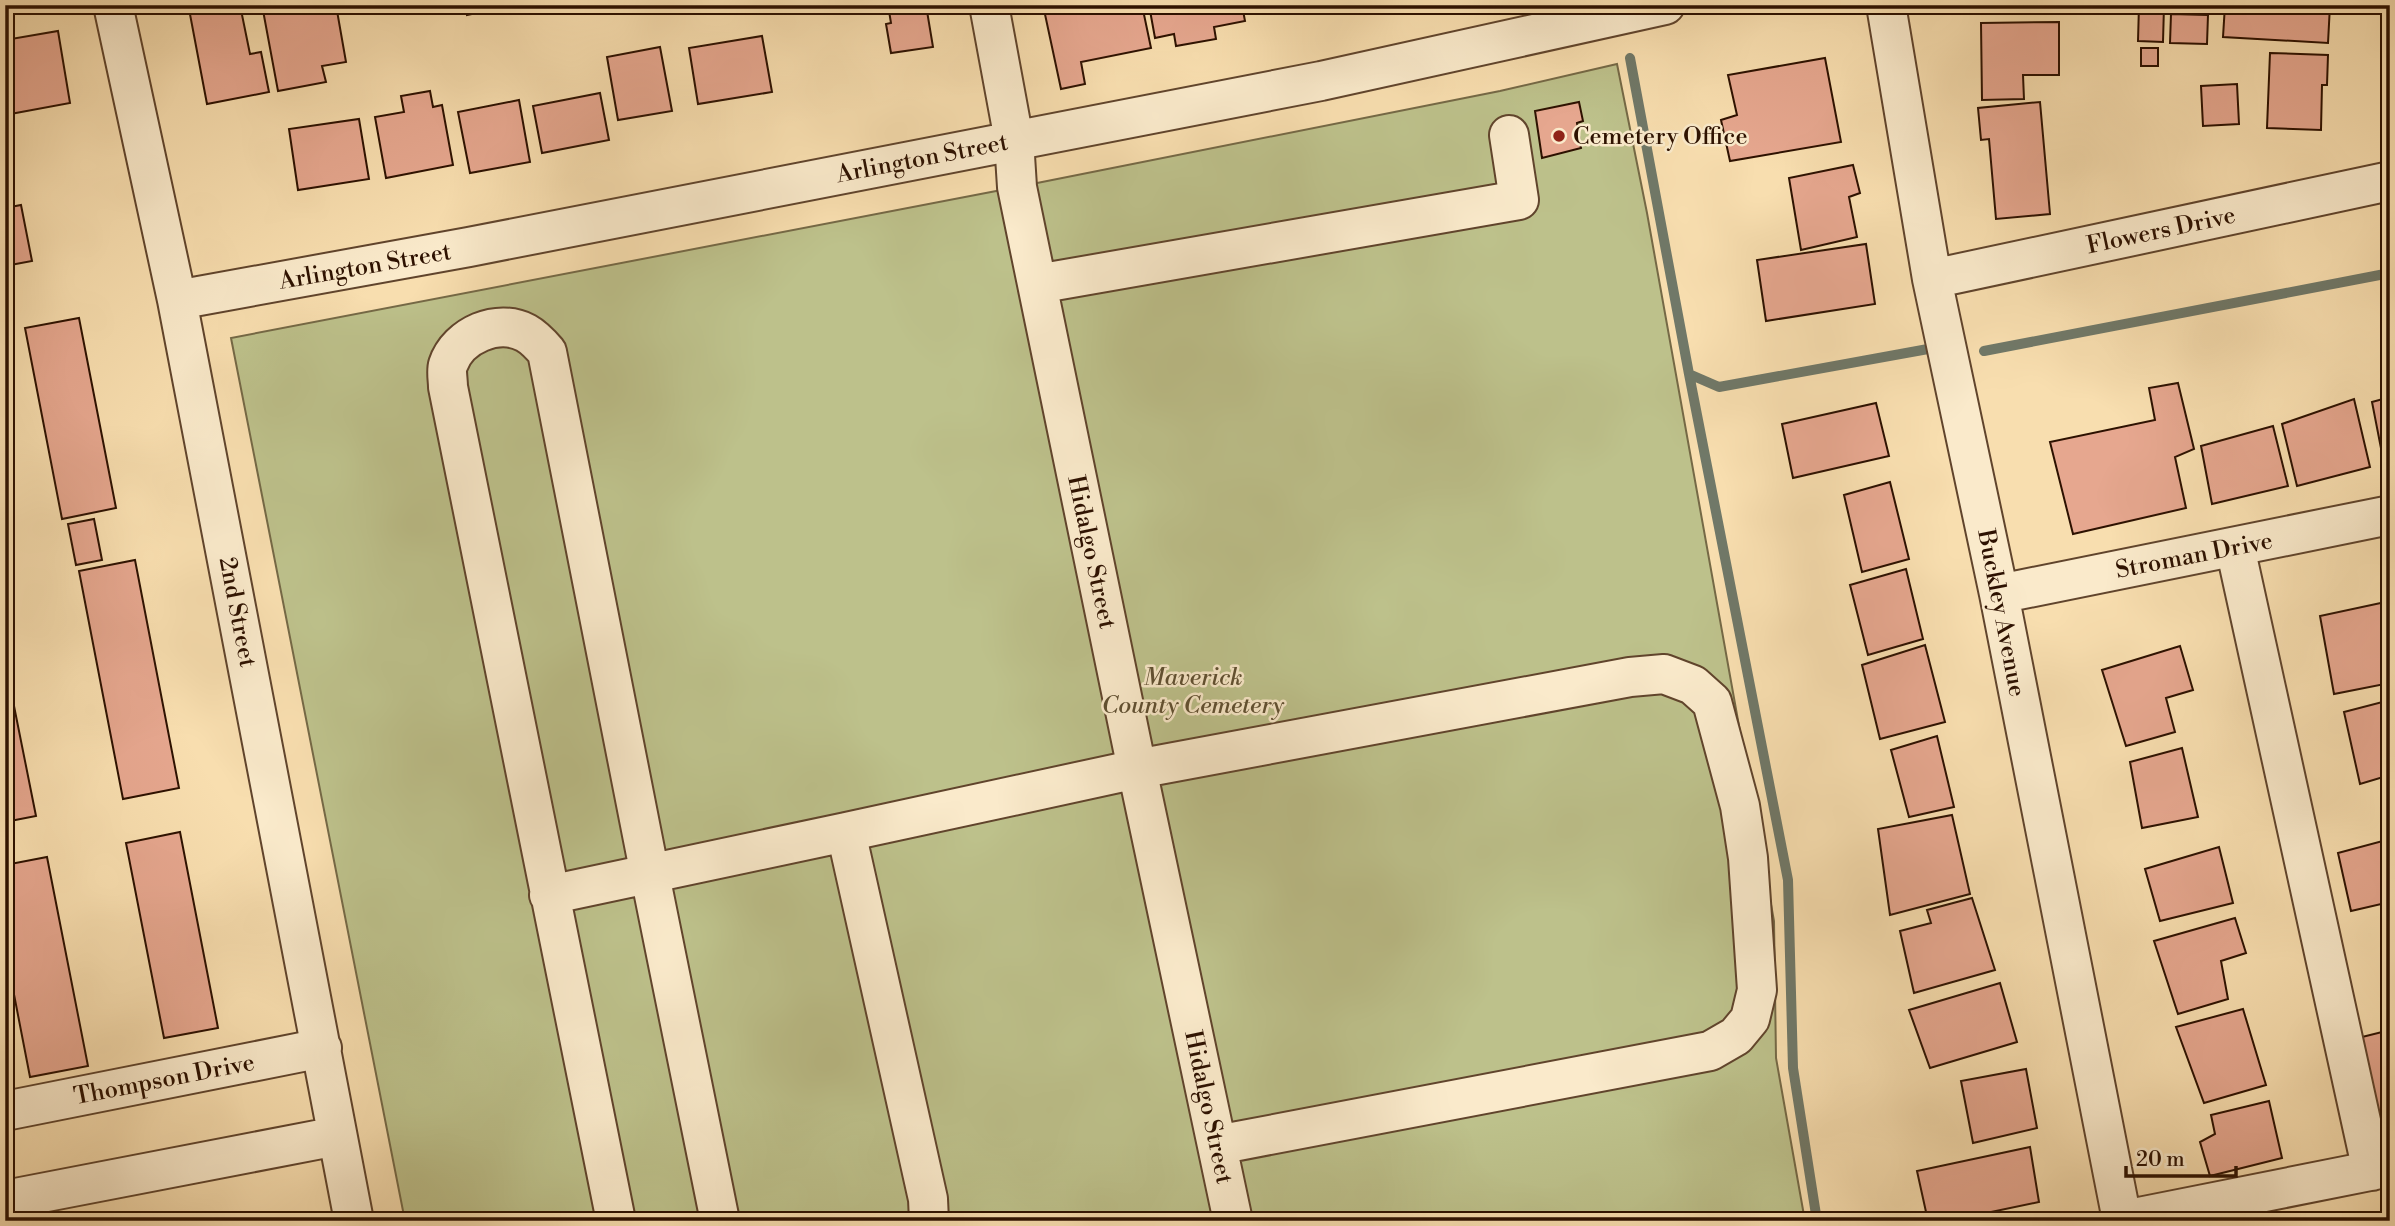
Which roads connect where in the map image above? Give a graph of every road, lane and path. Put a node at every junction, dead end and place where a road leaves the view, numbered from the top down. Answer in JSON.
{"nodes":[{"id":1,"x":113,"y":5,"type":"edge"},
{"id":2,"x":989,"y":5,"type":"edge"},
{"id":3,"x":1665,"y":5,"type":"edge"},
{"id":4,"x":1886,"y":5,"type":"edge"},
{"id":5,"x":1509,"y":135,"type":"dead end"},
{"id":6,"x":1014,"y":140,"type":"junction"},
{"id":7,"x":2390,"y":181,"type":"edge"},
{"id":8,"x":1932,"y":279,"type":"junction"},
{"id":9,"x":1038,"y":284,"type":"junction"},
{"id":10,"x":177,"y":300,"type":"junction"},
{"id":11,"x":2390,"y":515,"type":"edge"},
{"id":12,"x":2235,"y":547,"type":"junction"},
{"id":13,"x":1998,"y":594,"type":"junction"},
{"id":14,"x":1137,"y":769,"type":"junction"},
{"id":15,"x":846,"y":832,"type":"junction"},
{"id":16,"x":650,"y":875,"type":"junction"},
{"id":17,"x":549,"y":895,"type":"junction"},
{"id":18,"x":322,"y":1048,"type":"junction"},
{"id":19,"x":5,"y":1111,"type":"edge"},
{"id":20,"x":337,"y":1136,"type":"junction"},
{"id":21,"x":1217,"y":1145,"type":"junction"},
{"id":22,"x":2381,"y":1169,"type":"edge"},
{"id":23,"x":5,"y":1200,"type":"edge"},
{"id":24,"x":2120,"y":1220,"type":"edge"},
{"id":25,"x":354,"y":1221,"type":"edge"},
{"id":26,"x":616,"y":1221,"type":"edge"},
{"id":27,"x":720,"y":1221,"type":"edge"},
{"id":28,"x":929,"y":1221,"type":"edge"},
{"id":29,"x":1233,"y":1221,"type":"edge"}],
"edges":[{"from":1,"to":10,"type":"street","name":"2nd Street"},
{"from":2,"to":6,"type":"street","name":"Hidalgo Street"},
{"from":3,"to":6,"type":"street","name":"Arlington Street"},
{"from":4,"to":8,"type":"street","name":"Buckley Avenue"},
{"from":5,"to":9,"type":"street"},
{"from":6,"to":9,"type":"street","name":"Hidalgo Street"},
{"from":6,"to":10,"type":"street","name":"Arlington Street"},
{"from":7,"to":8,"type":"street","name":"Flowers Drive"},
{"from":8,"to":13,"type":"street","name":"Buckley Avenue"},
{"from":9,"to":14,"type":"street","name":"Hidalgo Street"},
{"from":10,"to":18,"type":"street","name":"2nd Street"},
{"from":11,"to":12,"type":"street","name":"Stroman Drive"},
{"from":12,"to":13,"type":"street","name":"Stroman Drive"},
{"from":12,"to":22,"type":"street"},
{"from":13,"to":24,"type":"street","name":"Buckley Avenue"},
{"from":14,"to":15,"type":"street"},
{"from":14,"to":21,"type":"street","name":"Hidalgo Street"},
{"from":14,"to":21,"type":"street"},
{"from":15,"to":16,"type":"street"},
{"from":15,"to":28,"type":"street"},
{"from":16,"to":17,"type":"street"},
{"from":16,"to":17,"type":"street"},
{"from":16,"to":27,"type":"street"},
{"from":17,"to":26,"type":"street"},
{"from":18,"to":19,"type":"street","name":"Thompson Drive"},
{"from":18,"to":20,"type":"street","name":"2nd Street"},
{"from":20,"to":23,"type":"street"},
{"from":20,"to":25,"type":"street","name":"2nd Street"},
{"from":21,"to":29,"type":"street","name":"Hidalgo Street"},
{"from":22,"to":24,"type":"street"}]}
